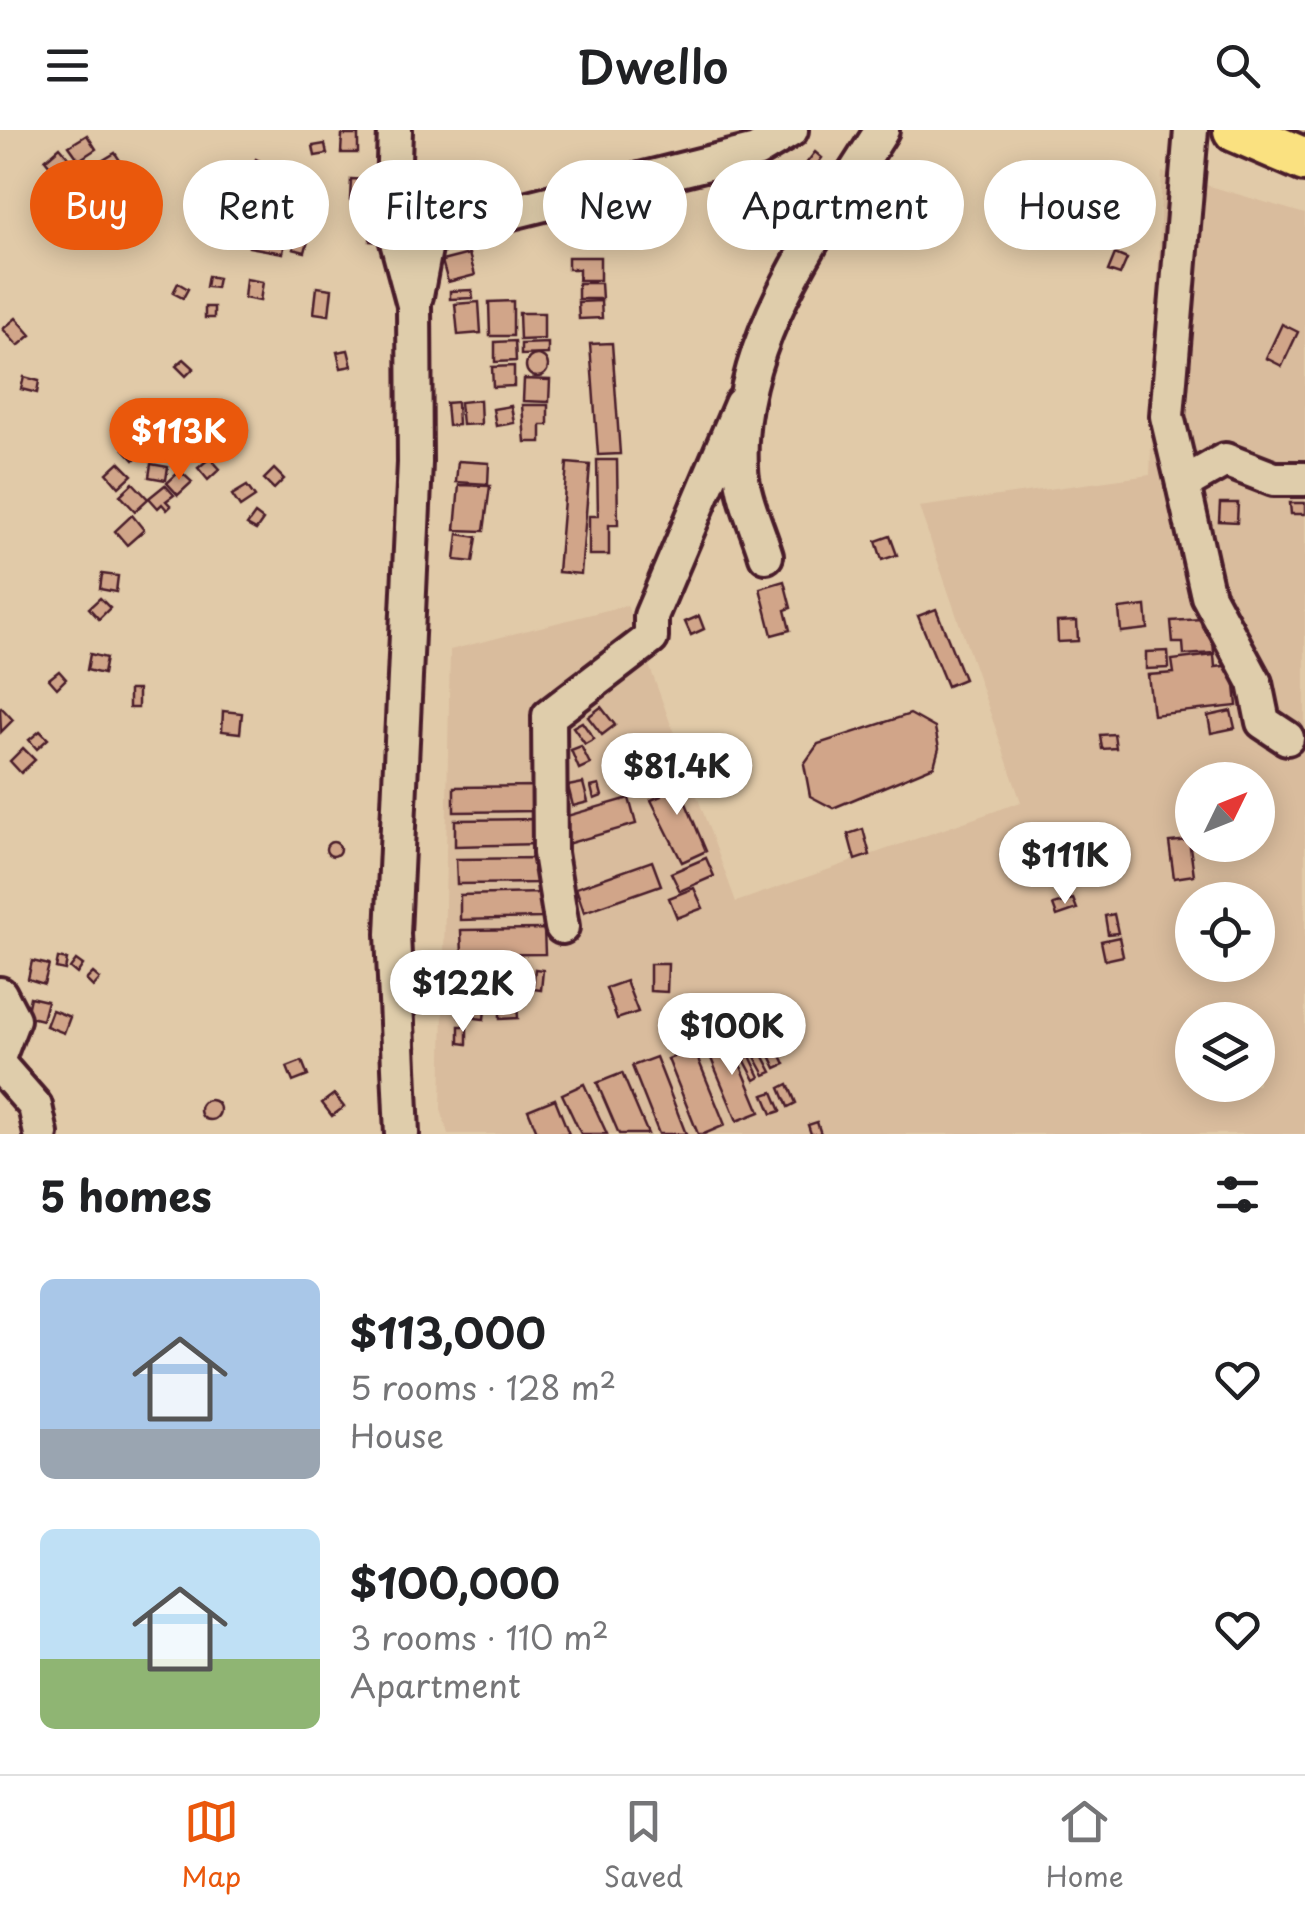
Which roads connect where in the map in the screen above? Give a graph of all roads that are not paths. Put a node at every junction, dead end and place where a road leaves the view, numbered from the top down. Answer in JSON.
{"nodes":[{"id":1,"x":395,"y":130,"type":"edge"},
{"id":2,"x":791,"y":130,"type":"edge"},
{"id":3,"x":882,"y":130,"type":"edge"},
{"id":4,"x":1192,"y":130,"type":"edge"},
{"id":5,"x":1235,"y":130,"type":"edge"},
{"id":6,"x":1305,"y":160,"type":"edge"},
{"id":7,"x":414,"y":306,"type":"junction"},
{"id":8,"x":741,"y":404,"type":"junction"},
{"id":9,"x":1305,"y":479,"type":"edge"},
{"id":10,"x":1183,"y":484,"type":"junction"},
{"id":11,"x":766,"y":556,"type":"dead end"},
{"id":12,"x":1287,"y":738,"type":"dead end"},
{"id":13,"x":562,"y":927,"type":"dead end"},
{"id":14,"x":0,"y":994,"type":"edge"},
{"id":15,"x":0,"y":1053,"type":"edge"},
{"id":16,"x":0,"y":1066,"type":"edge"},
{"id":17,"x":41,"y":1134,"type":"edge"},
{"id":18,"x":402,"y":1134,"type":"edge"}],
"edges":[{"from":1,"to":7,"type":"street"},
{"from":2,"to":7,"type":"street"},
{"from":3,"to":8,"type":"street"},
{"from":4,"to":10,"type":"street"},
{"from":5,"to":6,"type":"main road"},
{"from":7,"to":18,"type":"street"},
{"from":8,"to":11,"type":"street"},
{"from":8,"to":13,"type":"street"},
{"from":9,"to":10,"type":"street"},
{"from":10,"to":12,"type":"street"},
{"from":14,"to":15,"type":"street"},
{"from":16,"to":17,"type":"street"}]}
